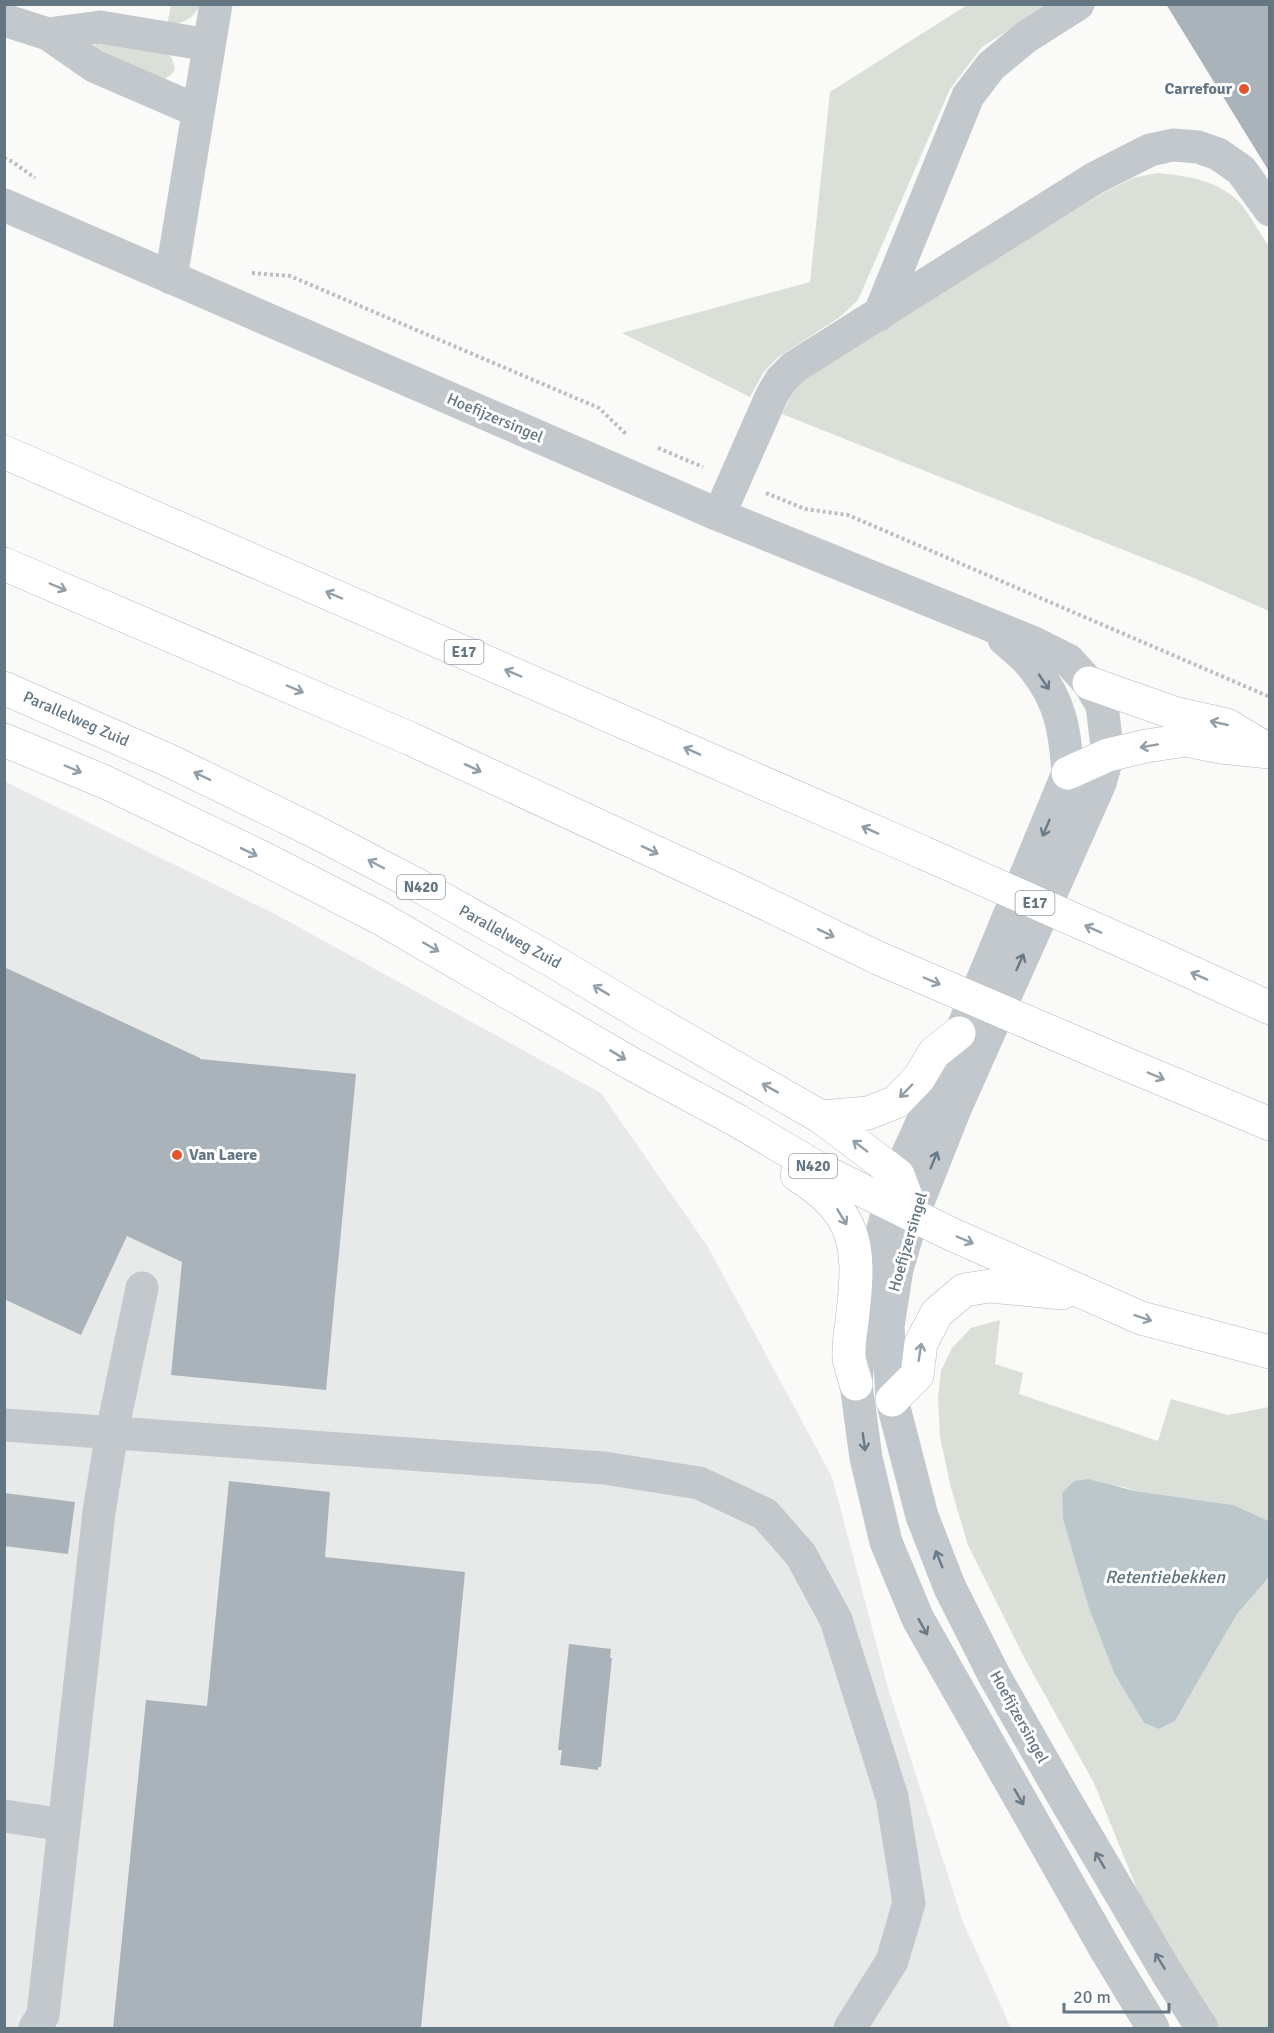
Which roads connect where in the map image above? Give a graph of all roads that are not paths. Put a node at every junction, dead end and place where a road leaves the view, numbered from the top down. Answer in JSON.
{"nodes":[{"id":1,"x":216,"y":4,"type":"edge"},
{"id":2,"x":1078,"y":4,"type":"edge"},
{"id":3,"x":4,"y":20,"type":"edge"},
{"id":4,"x":48,"y":34,"type":"junction"},
{"id":5,"x":209,"y":45,"type":"junction"},
{"id":6,"x":198,"y":111,"type":"junction"},
{"id":7,"x":4,"y":205,"type":"edge"},
{"id":8,"x":1269,"y":210,"type":"edge"},
{"id":9,"x":171,"y":278,"type":"junction"},
{"id":10,"x":879,"y":315,"type":"junction"},
{"id":11,"x":4,"y":452,"type":"edge"},
{"id":12,"x":719,"y":515,"type":"junction"},
{"id":13,"x":4,"y":564,"type":"edge"},
{"id":14,"x":989,"y":624,"type":"junction"},
{"id":15,"x":1089,"y":683,"type":"junction"},
{"id":16,"x":4,"y":688,"type":"edge"},
{"id":17,"x":4,"y":740,"type":"edge"},
{"id":18,"x":1269,"y":751,"type":"edge"},
{"id":19,"x":1108,"y":755,"type":"junction"},
{"id":20,"x":1068,"y":773,"type":"junction"},
{"id":21,"x":1269,"y":1008,"type":"edge"},
{"id":22,"x":959,"y":1033,"type":"junction"},
{"id":23,"x":821,"y":1117,"type":"junction"},
{"id":24,"x":738,"y":1121,"type":"junction"},
{"id":25,"x":1269,"y":1124,"type":"edge"},
{"id":26,"x":901,"y":1198,"type":"junction"},
{"id":27,"x":142,"y":1288,"type":"dead end"},
{"id":28,"x":1089,"y":1296,"type":"junction"},
{"id":29,"x":1269,"y":1352,"type":"edge"},
{"id":30,"x":856,"y":1384,"type":"junction"},
{"id":31,"x":892,"y":1400,"type":"junction"},
{"id":32,"x":4,"y":1425,"type":"edge"},
{"id":33,"x":112,"y":1432,"type":"junction"},
{"id":34,"x":4,"y":1816,"type":"edge"},
{"id":35,"x":64,"y":1825,"type":"junction"},
{"id":36,"x":35,"y":2028,"type":"edge"},
{"id":37,"x":850,"y":2028,"type":"edge"},
{"id":38,"x":1153,"y":2028,"type":"edge"},
{"id":39,"x":1202,"y":2028,"type":"edge"}],
"edges":[{"from":1,"to":5,"type":"street"},
{"from":2,"to":10,"type":"street"},
{"from":3,"to":4,"type":"street"},
{"from":4,"to":5,"type":"street"},
{"from":4,"to":6,"type":"street"},
{"from":5,"to":6,"type":"street"},
{"from":6,"to":9,"type":"street"},
{"from":7,"to":9,"type":"street","name":"Hoefijzersingel"},
{"from":8,"to":10,"type":"street"},
{"from":9,"to":12,"type":"street","name":"Hoefijzersingel"},
{"from":10,"to":12,"type":"street"},
{"from":21,"to":11,"type":"highway","number":"E17","one_way":true,"bridge":true},
{"from":12,"to":14,"type":"street","name":"Hoefijzersingel"},
{"from":13,"to":25,"type":"highway","one_way":true,"bridge":true},
{"from":14,"to":15,"type":"street","name":"Hoefijzersingel"},
{"from":14,"to":20,"type":"street","name":"Hoefijzersingel","one_way":true},
{"from":18,"to":15,"type":"highway","one_way":true},
{"from":15,"to":19,"type":"street","name":"Hoefijzersingel"},
{"from":23,"to":16,"type":"highway","name":"Parallelweg Zuid","number":"N420","one_way":true},
{"from":17,"to":24,"type":"highway","number":"N420","one_way":true},
{"from":18,"to":19,"type":"highway","one_way":true},
{"from":19,"to":20,"type":"highway"},
{"from":26,"to":19,"type":"street","name":"Hoefijzersingel","one_way":true},
{"from":20,"to":22,"type":"street","name":"Hoefijzersingel","one_way":true},
{"from":22,"to":23,"type":"highway","one_way":true},
{"from":22,"to":26,"type":"street","name":"Hoefijzersingel"},
{"from":26,"to":23,"type":"highway","name":"Parallelweg Zuid","number":"N420","one_way":true},
{"from":24,"to":26,"type":"highway","number":"N420"},
{"from":24,"to":30,"type":"highway","one_way":true},
{"from":26,"to":28,"type":"highway","one_way":true},
{"from":26,"to":30,"type":"street","name":"Hoefijzersingel"},
{"from":26,"to":31,"type":"street","name":"Hoefijzersingel"},
{"from":27,"to":33,"type":"street"},
{"from":28,"to":29,"type":"highway","one_way":true},
{"from":31,"to":28,"type":"highway","one_way":true},
{"from":30,"to":38,"type":"street","name":"Hoefijzersingel","one_way":true},
{"from":39,"to":31,"type":"street","name":"Hoefijzersingel","one_way":true},
{"from":32,"to":33,"type":"street"},
{"from":33,"to":35,"type":"street"},
{"from":33,"to":37,"type":"street"},
{"from":34,"to":35,"type":"street"},
{"from":35,"to":36,"type":"street"}]}
